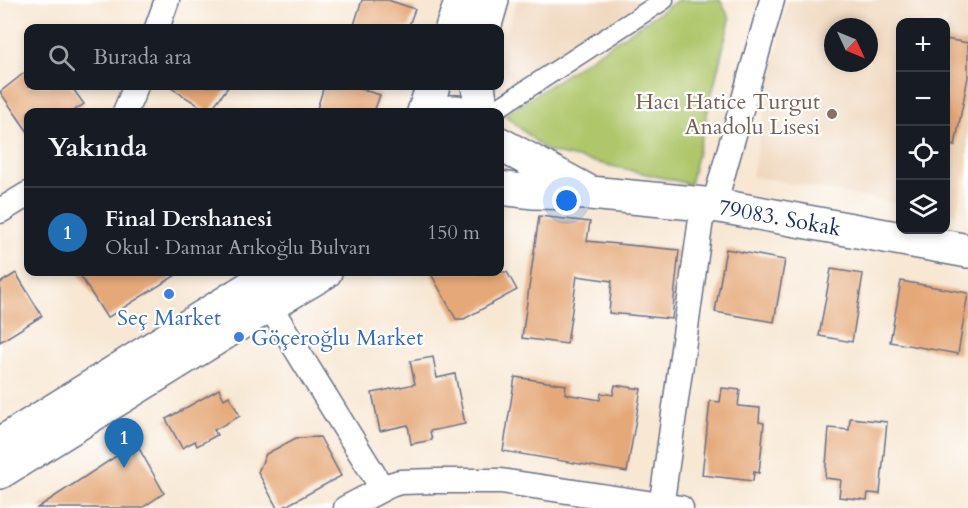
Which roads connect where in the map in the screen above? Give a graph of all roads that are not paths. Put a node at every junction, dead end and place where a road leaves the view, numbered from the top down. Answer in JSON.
{"nodes":[{"id":1,"x":167,"y":0,"type":"edge"},
{"id":2,"x":462,"y":0,"type":"edge"},
{"id":3,"x":492,"y":0,"type":"edge"},
{"id":4,"x":664,"y":0,"type":"edge"},
{"id":5,"x":772,"y":0,"type":"edge"},
{"id":6,"x":158,"y":24,"type":"edge"},
{"id":7,"x":453,"y":24,"type":"edge"},
{"id":8,"x":485,"y":24,"type":"edge"},
{"id":9,"x":432,"y":90,"type":"edge"},
{"id":10,"x":486,"y":102,"type":"edge"},
{"id":11,"x":425,"y":108,"type":"edge"},
{"id":12,"x":504,"y":146,"type":"edge"},
{"id":13,"x":504,"y":188,"type":"edge"},
{"id":14,"x":590,"y":193,"type":"junction"},
{"id":15,"x":24,"y":196,"type":"edge"},
{"id":16,"x":714,"y":205,"type":"junction"},
{"id":17,"x":0,"y":211,"type":"edge"},
{"id":18,"x":968,"y":251,"type":"edge"},
{"id":19,"x":303,"y":276,"type":"edge"},
{"id":20,"x":260,"y":284,"type":"edge"},
{"id":21,"x":0,"y":444,"type":"edge"},
{"id":22,"x":0,"y":472,"type":"edge"},
{"id":23,"x":382,"y":488,"type":"junction"},
{"id":24,"x":667,"y":507,"type":"edge"},
{"id":25,"x":346,"y":508,"type":"edge"}],
"edges":[{"from":1,"to":6,"type":"street"},
{"from":2,"to":7,"type":"main road"},
{"from":3,"to":8,"type":"main road"},
{"from":4,"to":10,"type":"street"},
{"from":5,"to":16,"type":"street"},
{"from":9,"to":11,"type":"main road"},
{"from":12,"to":14,"type":"main road"},
{"from":13,"to":14,"type":"main road","name":"79083. Sokak"},
{"from":14,"to":16,"type":"main road","name":"79083. Sokak"},
{"from":15,"to":17,"type":"street"},
{"from":16,"to":18,"type":"main road","name":"79083. Sokak"},
{"from":16,"to":24,"type":"street"},
{"from":19,"to":20,"type":"main road"},
{"from":20,"to":21,"type":"main road"},
{"from":20,"to":22,"type":"main road"},
{"from":20,"to":23,"type":"street"},
{"from":23,"to":24,"type":"street"},
{"from":23,"to":25,"type":"street"}]}
